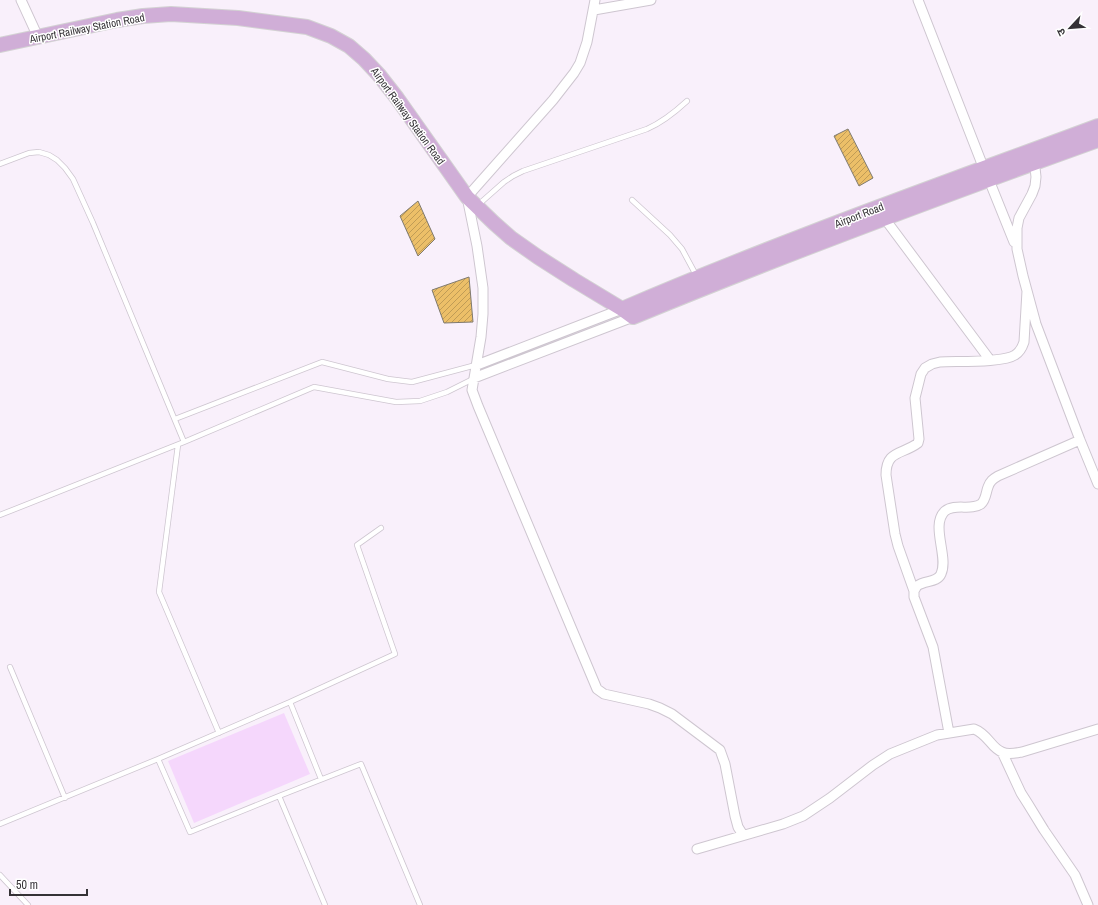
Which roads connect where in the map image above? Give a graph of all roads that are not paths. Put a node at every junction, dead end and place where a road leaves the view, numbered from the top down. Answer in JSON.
{"nodes":[{"id":1,"x":21,"y":0,"type":"edge"},
{"id":2,"x":595,"y":0,"type":"edge"},
{"id":3,"x":651,"y":0,"type":"edge"},
{"id":4,"x":918,"y":0,"type":"edge"},
{"id":5,"x":594,"y":10,"type":"junction"},
{"id":6,"x":38,"y":37,"type":"junction"},
{"id":7,"x":0,"y":45,"type":"edge"},
{"id":8,"x":687,"y":101,"type":"dead end"},
{"id":9,"x":1098,"y":126,"type":"edge"},
{"id":10,"x":1098,"y":140,"type":"edge"},
{"id":11,"x":1034,"y":157,"type":"junction"},
{"id":12,"x":0,"y":164,"type":"edge"},
{"id":13,"x":987,"y":174,"type":"junction"},
{"id":14,"x":632,"y":200,"type":"dead end"},
{"id":15,"x":472,"y":201,"type":"junction"},
{"id":16,"x":885,"y":219,"type":"junction"},
{"id":17,"x":1017,"y":249,"type":"junction"},
{"id":18,"x":697,"y":277,"type":"junction"},
{"id":19,"x":1027,"y":291,"type":"junction"},
{"id":20,"x":627,"y":313,"type":"junction"},
{"id":21,"x":990,"y":360,"type":"junction"},
{"id":22,"x":477,"y":365,"type":"junction"},
{"id":23,"x":474,"y":378,"type":"junction"},
{"id":24,"x":175,"y":418,"type":"junction"},
{"id":25,"x":1080,"y":440,"type":"junction"},
{"id":26,"x":184,"y":442,"type":"junction"},
{"id":27,"x":178,"y":445,"type":"junction"},
{"id":28,"x":1098,"y":484,"type":"edge"},
{"id":29,"x":0,"y":515,"type":"edge"},
{"id":30,"x":381,"y":528,"type":"dead end"},
{"id":31,"x":914,"y":591,"type":"junction"},
{"id":32,"x":10,"y":667,"type":"dead end"},
{"id":33,"x":290,"y":702,"type":"junction"},
{"id":34,"x":1098,"y":729,"type":"edge"},
{"id":35,"x":219,"y":733,"type":"junction"},
{"id":36,"x":949,"y":733,"type":"junction"},
{"id":37,"x":1002,"y":752,"type":"junction"},
{"id":38,"x":158,"y":759,"type":"junction"},
{"id":39,"x":321,"y":779,"type":"junction"},
{"id":40,"x":279,"y":796,"type":"junction"},
{"id":41,"x":65,"y":798,"type":"junction"},
{"id":42,"x":0,"y":824,"type":"edge"},
{"id":43,"x":743,"y":835,"type":"junction"},
{"id":44,"x":697,"y":849,"type":"dead end"},
{"id":45,"x":0,"y":875,"type":"edge"},
{"id":46,"x":28,"y":905,"type":"edge"},
{"id":47,"x":325,"y":905,"type":"edge"},
{"id":48,"x":420,"y":905,"type":"edge"},
{"id":49,"x":1088,"y":905,"type":"edge"}],
"edges":[{"from":1,"to":6,"type":"street"},
{"from":2,"to":5,"type":"street"},
{"from":3,"to":5,"type":"street"},
{"from":4,"to":13,"type":"street"},
{"from":5,"to":15,"type":"street"},
{"from":6,"to":7,"type":"main road","name":"Airport Railway Station Road"},
{"from":6,"to":15,"type":"main road","name":"Airport Railway Station Road"},
{"from":8,"to":15,"type":"lane"},
{"from":9,"to":11,"type":"main road","name":"Airport Road"},
{"from":10,"to":11,"type":"main road"},
{"from":11,"to":13,"type":"main road","name":"Airport Road"},
{"from":11,"to":17,"type":"street"},
{"from":12,"to":24,"type":"lane"},
{"from":13,"to":16,"type":"main road"},
{"from":13,"to":17,"type":"street"},
{"from":13,"to":18,"type":"main road","name":"Airport Road"},
{"from":14,"to":18,"type":"lane"},
{"from":15,"to":20,"type":"main road","name":"Airport Railway Station Road"},
{"from":15,"to":22,"type":"street"},
{"from":16,"to":20,"type":"main road"},
{"from":16,"to":21,"type":"street"},
{"from":17,"to":19,"type":"street"},
{"from":18,"to":20,"type":"main road","name":"Airport Road"},
{"from":19,"to":21,"type":"street"},
{"from":19,"to":25,"type":"street"},
{"from":20,"to":22,"type":"street"},
{"from":20,"to":23,"type":"street"},
{"from":21,"to":31,"type":"street"},
{"from":22,"to":23,"type":"street"},
{"from":22,"to":24,"type":"lane"},
{"from":23,"to":26,"type":"lane"},
{"from":23,"to":43,"type":"street"},
{"from":24,"to":26,"type":"lane"},
{"from":25,"to":28,"type":"street"},
{"from":25,"to":31,"type":"street"},
{"from":26,"to":27,"type":"lane"},
{"from":27,"to":29,"type":"lane"},
{"from":27,"to":35,"type":"lane"},
{"from":30,"to":33,"type":"lane"},
{"from":31,"to":36,"type":"street"},
{"from":32,"to":41,"type":"lane"},
{"from":33,"to":35,"type":"lane"},
{"from":33,"to":39,"type":"lane"},
{"from":34,"to":37,"type":"street"},
{"from":35,"to":38,"type":"lane"},
{"from":36,"to":37,"type":"street"},
{"from":36,"to":43,"type":"street"},
{"from":37,"to":49,"type":"street"},
{"from":38,"to":40,"type":"lane"},
{"from":38,"to":41,"type":"lane"},
{"from":39,"to":40,"type":"lane"},
{"from":39,"to":48,"type":"lane"},
{"from":40,"to":47,"type":"lane"},
{"from":41,"to":42,"type":"lane"},
{"from":43,"to":44,"type":"street"},
{"from":45,"to":46,"type":"lane"}]}
